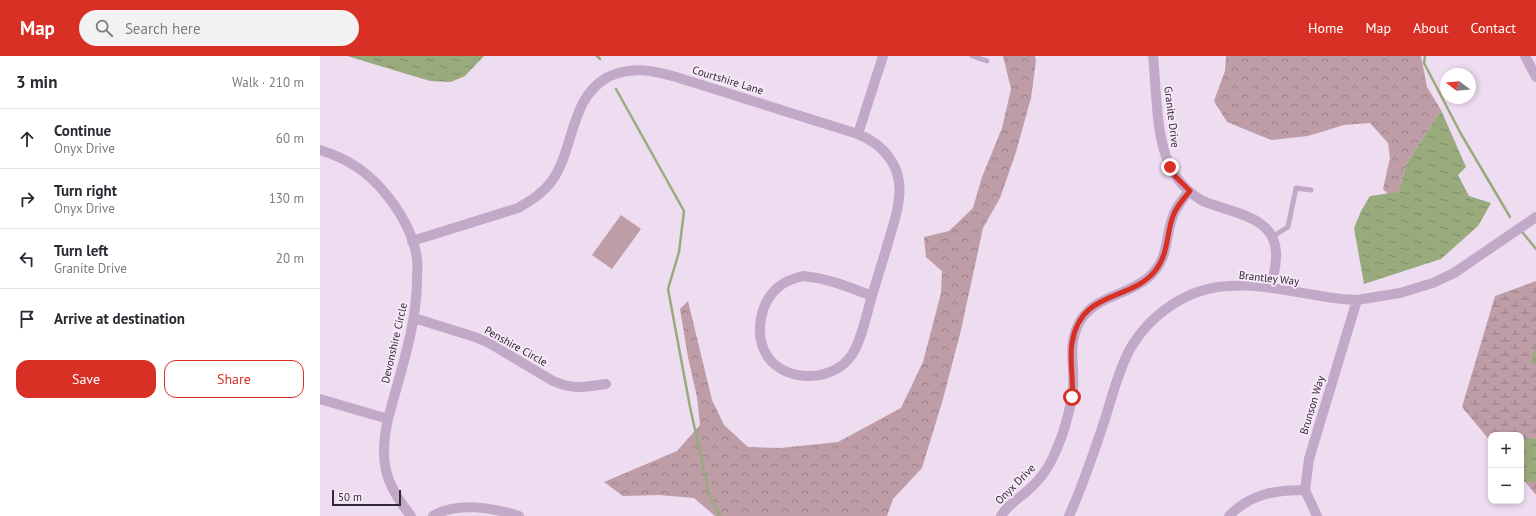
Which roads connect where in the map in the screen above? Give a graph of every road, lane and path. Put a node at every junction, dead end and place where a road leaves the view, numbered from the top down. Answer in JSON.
{"nodes":[{"id":1,"x":883,"y":56,"type":"edge"},
{"id":2,"x":972,"y":56,"type":"edge"},
{"id":3,"x":1153,"y":56,"type":"edge"},
{"id":4,"x":1525,"y":56,"type":"edge"},
{"id":5,"x":987,"y":61,"type":"dead end"},
{"id":6,"x":1536,"y":77,"type":"edge"},
{"id":7,"x":858,"y":134,"type":"junction"},
{"id":8,"x":320,"y":150,"type":"edge"},
{"id":9,"x":1311,"y":190,"type":"dead end"},
{"id":10,"x":1190,"y":191,"type":"junction"},
{"id":11,"x":1536,"y":217,"type":"edge"},
{"id":12,"x":1272,"y":238,"type":"junction"},
{"id":13,"x":412,"y":241,"type":"junction"},
{"id":14,"x":1271,"y":288,"type":"junction"},
{"id":15,"x":872,"y":296,"type":"junction"},
{"id":16,"x":1357,"y":300,"type":"junction"},
{"id":17,"x":414,"y":318,"type":"junction"},
{"id":18,"x":606,"y":384,"type":"dead end"},
{"id":19,"x":320,"y":398,"type":"edge"},
{"id":20,"x":388,"y":419,"type":"junction"},
{"id":21,"x":1305,"y":490,"type":"junction"},
{"id":22,"x":411,"y":516,"type":"edge"},
{"id":23,"x":433,"y":516,"type":"edge"},
{"id":24,"x":519,"y":516,"type":"edge"},
{"id":25,"x":1001,"y":516,"type":"edge"},
{"id":26,"x":1069,"y":516,"type":"edge"},
{"id":27,"x":1229,"y":516,"type":"edge"},
{"id":28,"x":1317,"y":516,"type":"edge"}],
"edges":[{"from":1,"to":7,"type":"street"},
{"from":2,"to":5,"type":"lane"},
{"from":3,"to":10,"type":"street","name":"Granite Drive"},
{"from":4,"to":6,"type":"street"},
{"from":7,"to":13,"type":"street","name":"Courtshire Lane"},
{"from":7,"to":15,"type":"street","name":"Courtshire Lane"},
{"from":8,"to":13,"type":"street","name":"Devonshire Circle"},
{"from":9,"to":12,"type":"lane"},
{"from":10,"to":12,"type":"street","name":"Granite Drive"},
{"from":10,"to":25,"type":"street","name":"Onyx Drive"},
{"from":11,"to":16,"type":"street","name":"Brantley Way"},
{"from":12,"to":14,"type":"street","name":"Granite Drive"},
{"from":13,"to":17,"type":"street","name":"Devonshire Circle"},
{"from":14,"to":16,"type":"street","name":"Brantley Way"},
{"from":14,"to":26,"type":"street","name":"Brantley Way"},
{"from":15,"to":15,"type":"street","name":"Courtshire Lane"},
{"from":16,"to":21,"type":"street","name":"Brunson Way"},
{"from":17,"to":18,"type":"street","name":"Penshire Circle"},
{"from":17,"to":20,"type":"street","name":"Devonshire Circle"},
{"from":19,"to":20,"type":"street"},
{"from":20,"to":22,"type":"street","name":"Devonshire Circle"},
{"from":21,"to":27,"type":"street"},
{"from":21,"to":28,"type":"street"},
{"from":23,"to":24,"type":"street"}]}
